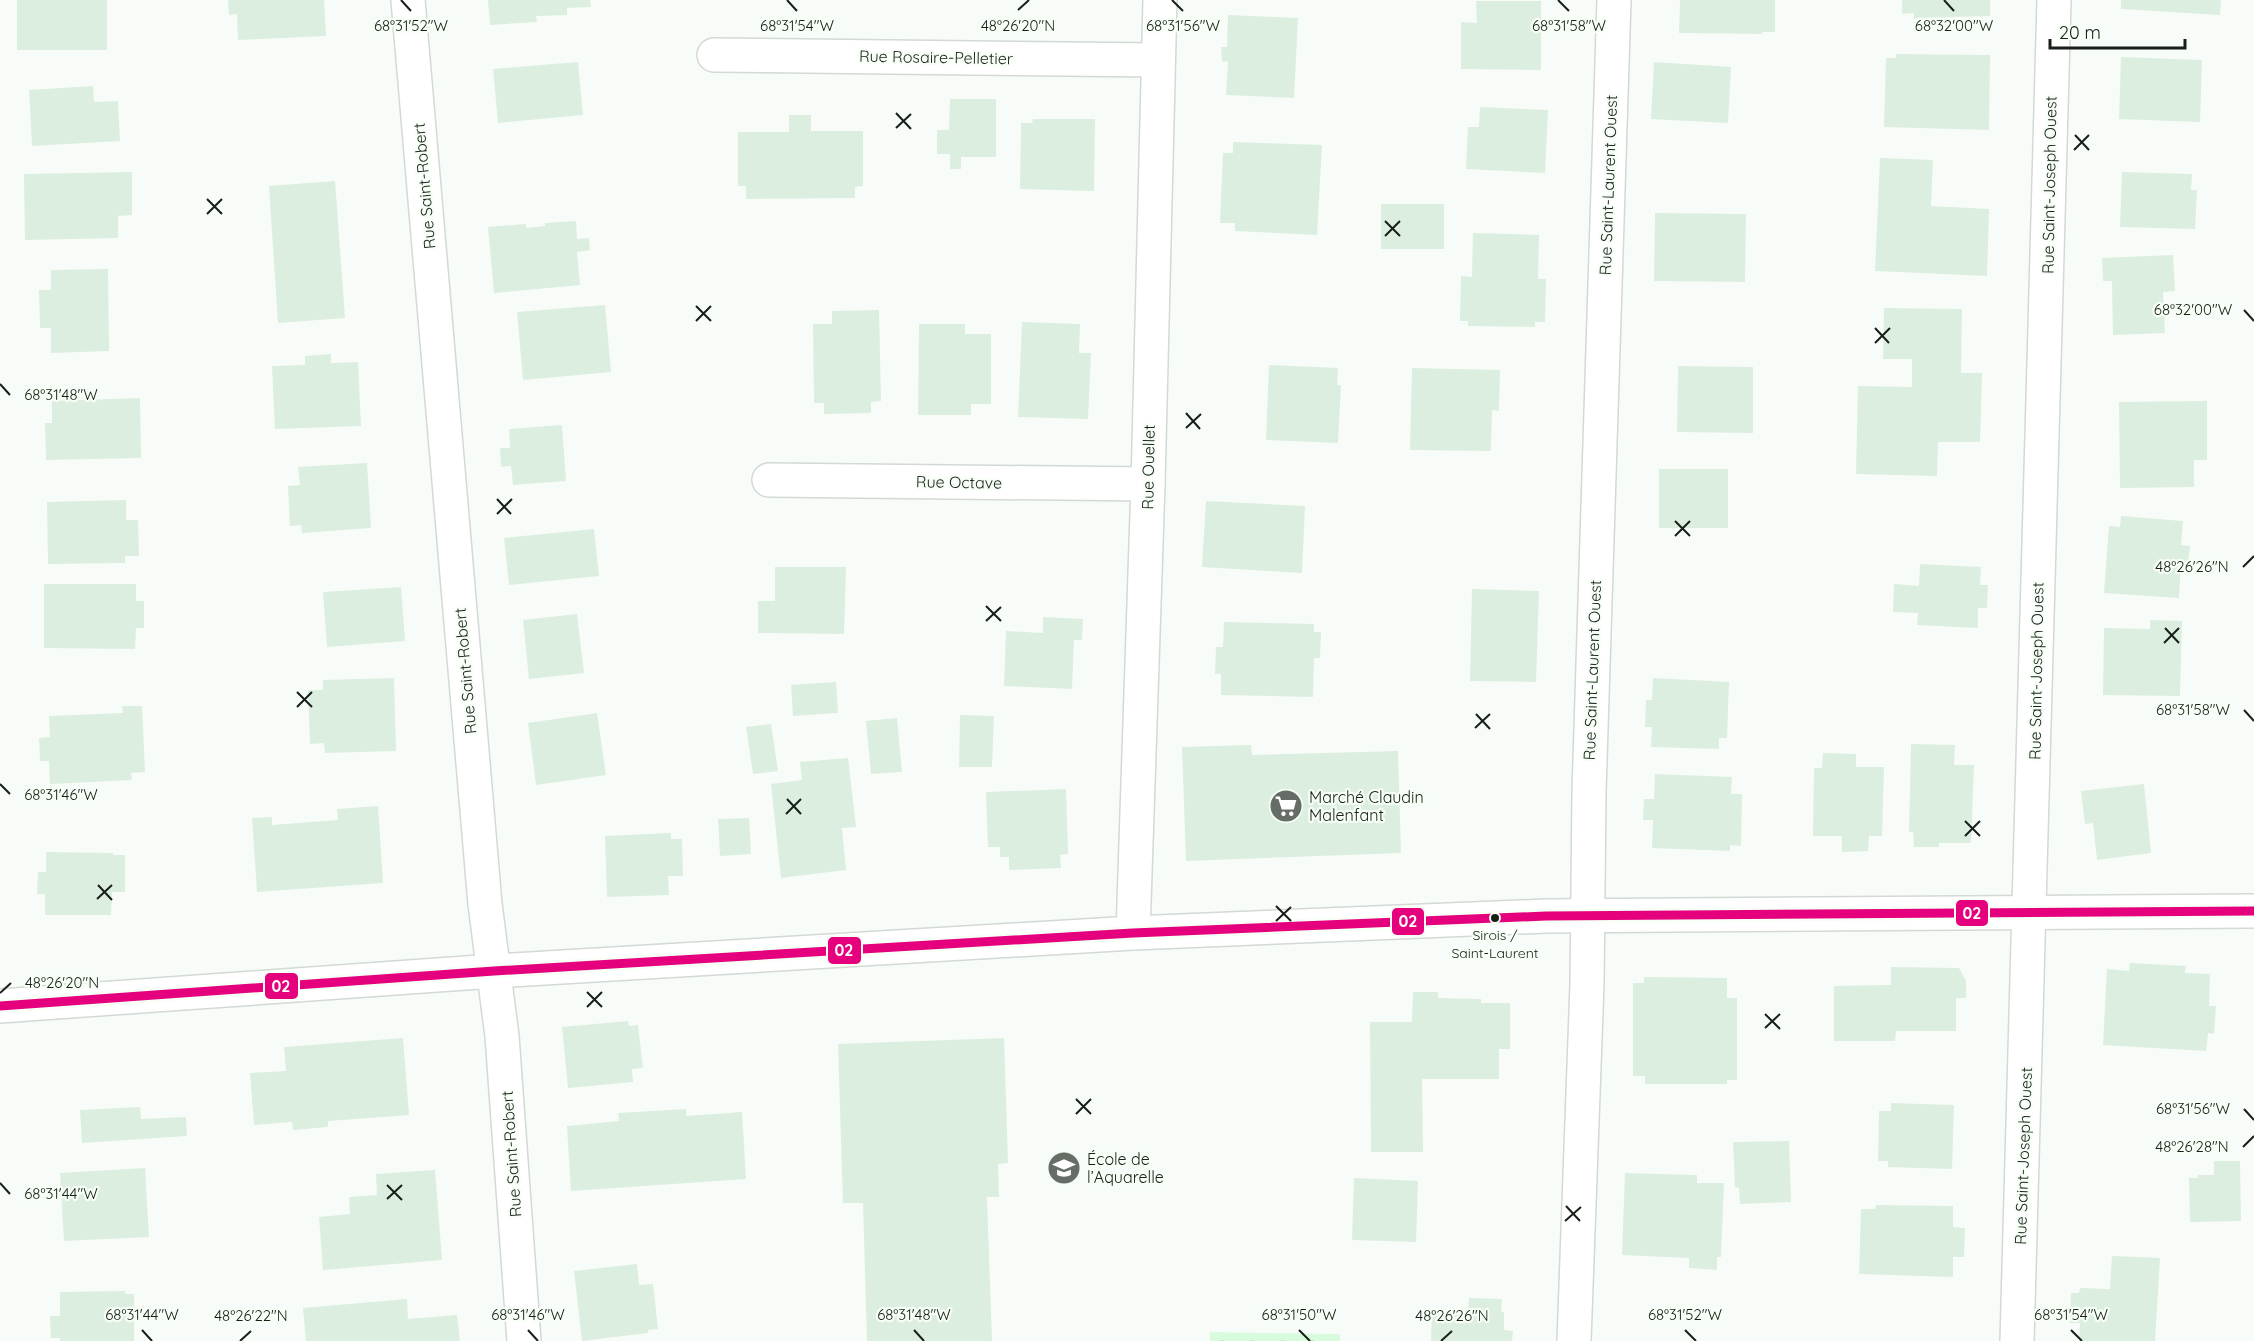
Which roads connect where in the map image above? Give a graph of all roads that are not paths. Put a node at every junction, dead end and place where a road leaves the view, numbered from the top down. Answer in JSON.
{"nodes":[{"id":1,"x":408,"y":0,"type":"edge"},
{"id":2,"x":1160,"y":0,"type":"edge"},
{"id":3,"x":1614,"y":0,"type":"edge"},
{"id":4,"x":2054,"y":0,"type":"edge"},
{"id":5,"x":714,"y":55,"type":"dead end"},
{"id":6,"x":1157,"y":60,"type":"junction"},
{"id":7,"x":769,"y":480,"type":"dead end"},
{"id":8,"x":1148,"y":484,"type":"junction"},
{"id":9,"x":2254,"y":911,"type":"edge"},
{"id":10,"x":2030,"y":912,"type":"junction"},
{"id":11,"x":1588,"y":916,"type":"junction"},
{"id":12,"x":1133,"y":933,"type":"junction"},
{"id":13,"x":494,"y":971,"type":"junction"},
{"id":14,"x":0,"y":1006,"type":"edge"},
{"id":15,"x":524,"y":1341,"type":"edge"},
{"id":16,"x":1574,"y":1341,"type":"edge"},
{"id":17,"x":2017,"y":1341,"type":"edge"}],
"edges":[{"from":1,"to":13,"type":"street","name":"Rue Saint-Robert"},
{"from":2,"to":6,"type":"street","name":"Rue Ouellet"},
{"from":3,"to":11,"type":"street","name":"Rue Saint-Laurent Ouest"},
{"from":4,"to":10,"type":"street","name":"Rue Saint-Joseph Ouest"},
{"from":5,"to":6,"type":"street","name":"Rue Rosaire-Pelletier"},
{"from":6,"to":8,"type":"street","name":"Rue Ouellet"},
{"from":7,"to":8,"type":"street","name":"Rue Octave"},
{"from":8,"to":12,"type":"street","name":"Rue Ouellet"},
{"from":9,"to":10,"type":"street"},
{"from":10,"to":11,"type":"street"},
{"from":10,"to":17,"type":"street","name":"Rue Saint-Joseph Ouest"},
{"from":11,"to":12,"type":"street"},
{"from":11,"to":16,"type":"street","name":"Rue Saint-Laurent Ouest"},
{"from":12,"to":13,"type":"street"},
{"from":13,"to":14,"type":"street"},
{"from":13,"to":15,"type":"street","name":"Rue Saint-Robert"}]}
